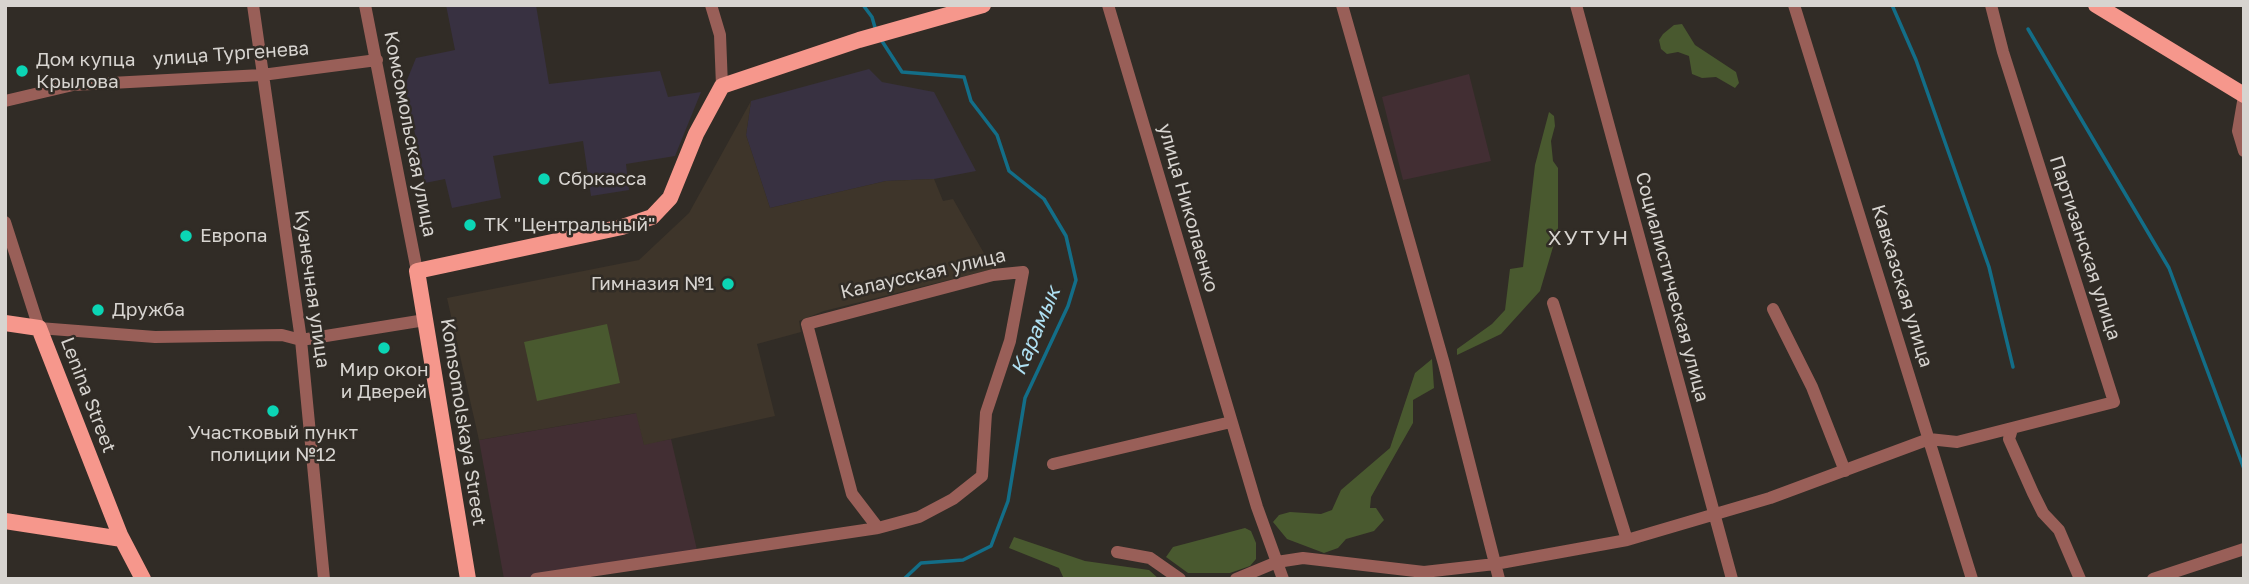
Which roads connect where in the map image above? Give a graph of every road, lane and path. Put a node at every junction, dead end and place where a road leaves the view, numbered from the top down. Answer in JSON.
{"nodes":[{"id":1,"x":253,"y":5,"type":"edge"},
{"id":2,"x":365,"y":5,"type":"edge"},
{"id":3,"x":711,"y":5,"type":"edge"},
{"id":4,"x":983,"y":5,"type":"edge"},
{"id":5,"x":1108,"y":5,"type":"edge"},
{"id":6,"x":1342,"y":5,"type":"edge"},
{"id":7,"x":1576,"y":5,"type":"edge"},
{"id":8,"x":1794,"y":5,"type":"edge"},
{"id":9,"x":1991,"y":5,"type":"edge"},
{"id":10,"x":2096,"y":5,"type":"edge"},
{"id":11,"x":2106,"y":5,"type":"edge"},
{"id":12,"x":377,"y":60,"type":"junction"},
{"id":13,"x":262,"y":75,"type":"junction"},
{"id":14,"x":722,"y":86,"type":"junction"},
{"id":15,"x":2244,"y":89,"type":"edge"},
{"id":16,"x":2244,"y":96,"type":"edge"},
{"id":17,"x":5,"y":101,"type":"edge"},
{"id":18,"x":2244,"y":151,"type":"edge"},
{"id":19,"x":5,"y":222,"type":"edge"},
{"id":20,"x":417,"y":271,"type":"junction"},
{"id":21,"x":1553,"y":303,"type":"dead end"},
{"id":22,"x":1773,"y":309,"type":"dead end"},
{"id":23,"x":425,"y":320,"type":"junction"},
{"id":24,"x":5,"y":323,"type":"edge"},
{"id":25,"x":39,"y":328,"type":"junction"},
{"id":26,"x":301,"y":340,"type":"junction"},
{"id":27,"x":1231,"y":422,"type":"junction"},
{"id":28,"x":2012,"y":429,"type":"junction"},
{"id":29,"x":1929,"y":439,"type":"junction"},
{"id":30,"x":1053,"y":464,"type":"dead end"},
{"id":31,"x":1844,"y":471,"type":"junction"},
{"id":32,"x":1713,"y":516,"type":"junction"},
{"id":33,"x":5,"y":521,"type":"edge"},
{"id":34,"x":878,"y":528,"type":"junction"},
{"id":35,"x":122,"y":539,"type":"junction"},
{"id":36,"x":1627,"y":540,"type":"junction"},
{"id":37,"x":2244,"y":549,"type":"edge"},
{"id":38,"x":1117,"y":552,"type":"dead end"},
{"id":39,"x":1277,"y":562,"type":"junction"},
{"id":40,"x":1494,"y":564,"type":"junction"},
{"id":41,"x":142,"y":579,"type":"edge"},
{"id":42,"x":324,"y":579,"type":"edge"},
{"id":43,"x":468,"y":579,"type":"edge"},
{"id":44,"x":536,"y":579,"type":"edge"},
{"id":45,"x":1180,"y":579,"type":"edge"},
{"id":46,"x":1236,"y":579,"type":"edge"},
{"id":47,"x":1283,"y":579,"type":"edge"},
{"id":48,"x":1499,"y":579,"type":"edge"},
{"id":49,"x":1732,"y":579,"type":"edge"},
{"id":50,"x":1972,"y":579,"type":"edge"},
{"id":51,"x":2080,"y":579,"type":"edge"},
{"id":52,"x":2154,"y":579,"type":"edge"}],
"edges":[{"from":1,"to":13,"type":"street","name":"Кузнечная улица"},
{"from":2,"to":12,"type":"street","name":"Комсомольская улица"},
{"from":3,"to":14,"type":"street"},
{"from":4,"to":14,"type":"main road"},
{"from":5,"to":27,"type":"street","name":"улица Николаенко"},
{"from":6,"to":40,"type":"street"},
{"from":7,"to":32,"type":"street","name":"Социалистическая улица"},
{"from":8,"to":29,"type":"street","name":"Кавказская улица"},
{"from":9,"to":28,"type":"street","name":"Партизанская улица"},
{"from":10,"to":16,"type":"main road"},
{"from":11,"to":15,"type":"main road"},
{"from":12,"to":13,"type":"street","name":"улица Тургенева"},
{"from":12,"to":20,"type":"street","name":"Комсомольская улица"},
{"from":13,"to":17,"type":"street","name":"улица Тургенева"},
{"from":13,"to":26,"type":"street","name":"Кузнечная улица"},
{"from":14,"to":20,"type":"main road"},
{"from":16,"to":18,"type":"street"},
{"from":19,"to":25,"type":"street","name":"Lenina Street"},
{"from":20,"to":23,"type":"main road","name":"Komsomolskaya Street"},
{"from":21,"to":36,"type":"street"},
{"from":22,"to":31,"type":"street"},
{"from":23,"to":26,"type":"street"},
{"from":23,"to":43,"type":"main road","name":"Komsomolskaya Street"},
{"from":24,"to":25,"type":"main road"},
{"from":25,"to":26,"type":"street"},
{"from":25,"to":35,"type":"main road","name":"Lenina Street"},
{"from":26,"to":42,"type":"street","name":"Кузнечная улица"},
{"from":27,"to":30,"type":"street"},
{"from":27,"to":39,"type":"street","name":"улица Николаенко"},
{"from":28,"to":29,"type":"street","name":"Партизанская улица"},
{"from":28,"to":51,"type":"street"},
{"from":29,"to":31,"type":"street","name":"Партизанская улица"},
{"from":29,"to":50,"type":"street","name":"Кавказская улица"},
{"from":31,"to":32,"type":"street","name":"Партизанская улица"},
{"from":32,"to":36,"type":"street","name":"Партизанская улица"},
{"from":32,"to":49,"type":"street","name":"Социалистическая улица"},
{"from":33,"to":35,"type":"main road"},
{"from":34,"to":34,"type":"street","name":"Калаусская улица"},
{"from":34,"to":44,"type":"street","name":"Калаусская улица"},
{"from":35,"to":41,"type":"main road","name":"Lenina Street"},
{"from":36,"to":40,"type":"street","name":"Партизанская улица"},
{"from":37,"to":52,"type":"street"},
{"from":38,"to":45,"type":"street"},
{"from":39,"to":40,"type":"street","name":"Партизанская улица"},
{"from":39,"to":46,"type":"street","name":"Партизанская улица"},
{"from":39,"to":47,"type":"street","name":"улица Николаенко"},
{"from":40,"to":48,"type":"street"}]}
